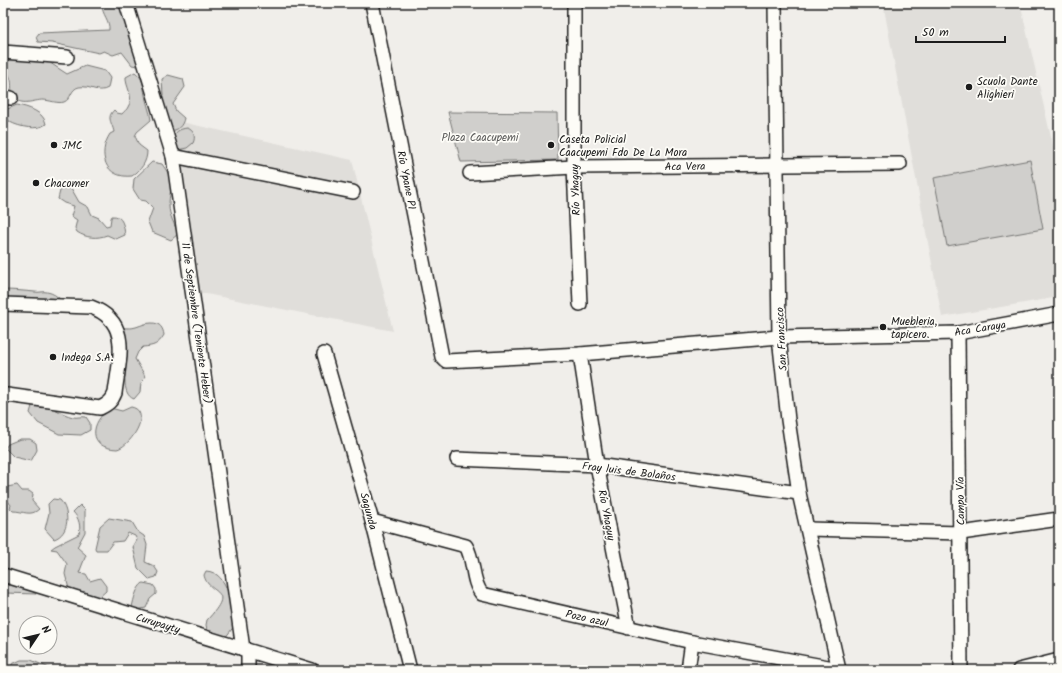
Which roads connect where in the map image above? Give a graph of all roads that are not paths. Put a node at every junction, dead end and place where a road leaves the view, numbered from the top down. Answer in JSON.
{"nodes":[{"id":1,"x":126,"y":3,"type":"edge"},
{"id":2,"x":372,"y":3,"type":"edge"},
{"id":3,"x":574,"y":3,"type":"edge"},
{"id":4,"x":775,"y":3,"type":"edge"},
{"id":5,"x":3,"y":52,"type":"edge"},
{"id":6,"x":67,"y":57,"type":"dead end"},
{"id":7,"x":173,"y":156,"type":"junction"},
{"id":8,"x":900,"y":164,"type":"dead end"},
{"id":9,"x":777,"y":165,"type":"junction"},
{"id":10,"x":574,"y":167,"type":"junction"},
{"id":11,"x":470,"y":173,"type":"dead end"},
{"id":12,"x":353,"y":192,"type":"dead end"},
{"id":13,"x":3,"y":304,"type":"edge"},
{"id":14,"x":580,"y":304,"type":"dead end"},
{"id":15,"x":1059,"y":314,"type":"edge"},
{"id":16,"x":958,"y":333,"type":"junction"},
{"id":17,"x":779,"y":337,"type":"junction"},
{"id":18,"x":324,"y":354,"type":"dead end"},
{"id":19,"x":580,"y":354,"type":"junction"},
{"id":20,"x":442,"y":357,"type":"joint"},
{"id":21,"x":7,"y":395,"type":"dead end"},
{"id":22,"x":457,"y":459,"type":"dead end"},
{"id":23,"x":597,"y":465,"type":"junction"},
{"id":24,"x":800,"y":493,"type":"junction"},
{"id":25,"x":1059,"y":519,"type":"edge"},
{"id":26,"x":372,"y":521,"type":"junction"},
{"id":27,"x":808,"y":528,"type":"junction"},
{"id":28,"x":961,"y":533,"type":"junction"},
{"id":29,"x":3,"y":575,"type":"edge"},
{"id":30,"x":629,"y":628,"type":"junction"},
{"id":31,"x":692,"y":642,"type":"junction"},
{"id":32,"x":245,"y":650,"type":"junction"},
{"id":33,"x":1059,"y":660,"type":"edge"},
{"id":34,"x":248,"y":670,"type":"edge"},
{"id":35,"x":312,"y":670,"type":"edge"},
{"id":36,"x":410,"y":670,"type":"edge"},
{"id":37,"x":688,"y":670,"type":"edge"},
{"id":38,"x":839,"y":670,"type":"edge"},
{"id":39,"x":960,"y":670,"type":"edge"},
{"id":40,"x":1019,"y":670,"type":"edge"}],
"edges":[{"from":1,"to":7,"type":"street","name":"11 de Septiembre (Teniente Heber)"},
{"from":2,"to":20,"type":"street","name":"Río Ypane P1"},
{"from":3,"to":10,"type":"street","name":"Río Yhaguy"},
{"from":4,"to":9,"type":"street","name":"San Francisco"},
{"from":5,"to":6,"type":"street"},
{"from":7,"to":12,"type":"street"},
{"from":7,"to":32,"type":"street","name":"11 de Septiembre (Teniente Heber)"},
{"from":8,"to":9,"type":"street","name":"Aca Vera"},
{"from":9,"to":10,"type":"street","name":"Aca Vera"},
{"from":9,"to":17,"type":"street","name":"San Francisco"},
{"from":10,"to":11,"type":"street","name":"Aca Vera"},
{"from":10,"to":14,"type":"street","name":"Río Yhaguy"},
{"from":13,"to":21,"type":"street"},
{"from":15,"to":16,"type":"street","name":"Aca Caraya"},
{"from":16,"to":17,"type":"street","name":"Aca Caraya"},
{"from":16,"to":28,"type":"street","name":"Campo Vía"},
{"from":17,"to":19,"type":"street","name":"Aca Caraya"},
{"from":17,"to":24,"type":"street","name":"San Francisco"},
{"from":18,"to":26,"type":"street","name":"Sagunda"},
{"from":19,"to":20,"type":"street","name":"Aca Caraya"},
{"from":19,"to":23,"type":"street","name":"Río Yhaguy"},
{"from":22,"to":23,"type":"street","name":"Fray luis de Bolaños"},
{"from":23,"to":24,"type":"street","name":"Fray luis de Bolaños"},
{"from":23,"to":30,"type":"street","name":"Río Yhaguy"},
{"from":24,"to":27,"type":"street","name":"San Francisco"},
{"from":25,"to":28,"type":"street"},
{"from":26,"to":30,"type":"street","name":"Pozo azul"},
{"from":26,"to":36,"type":"street","name":"Sagunda"},
{"from":27,"to":28,"type":"street"},
{"from":27,"to":38,"type":"street","name":"San Francisco"},
{"from":28,"to":39,"type":"street","name":"Campo Vía"},
{"from":29,"to":32,"type":"street","name":"Curupayty"},
{"from":30,"to":31,"type":"street","name":"Pozo azul"},
{"from":31,"to":37,"type":"street"},
{"from":31,"to":38,"type":"street","name":"Pozo azul"},
{"from":32,"to":34,"type":"street","name":"11 de Septiembre (Teniente Heber)"},
{"from":32,"to":35,"type":"street","name":"Curupayty"},
{"from":33,"to":40,"type":"street"}]}
